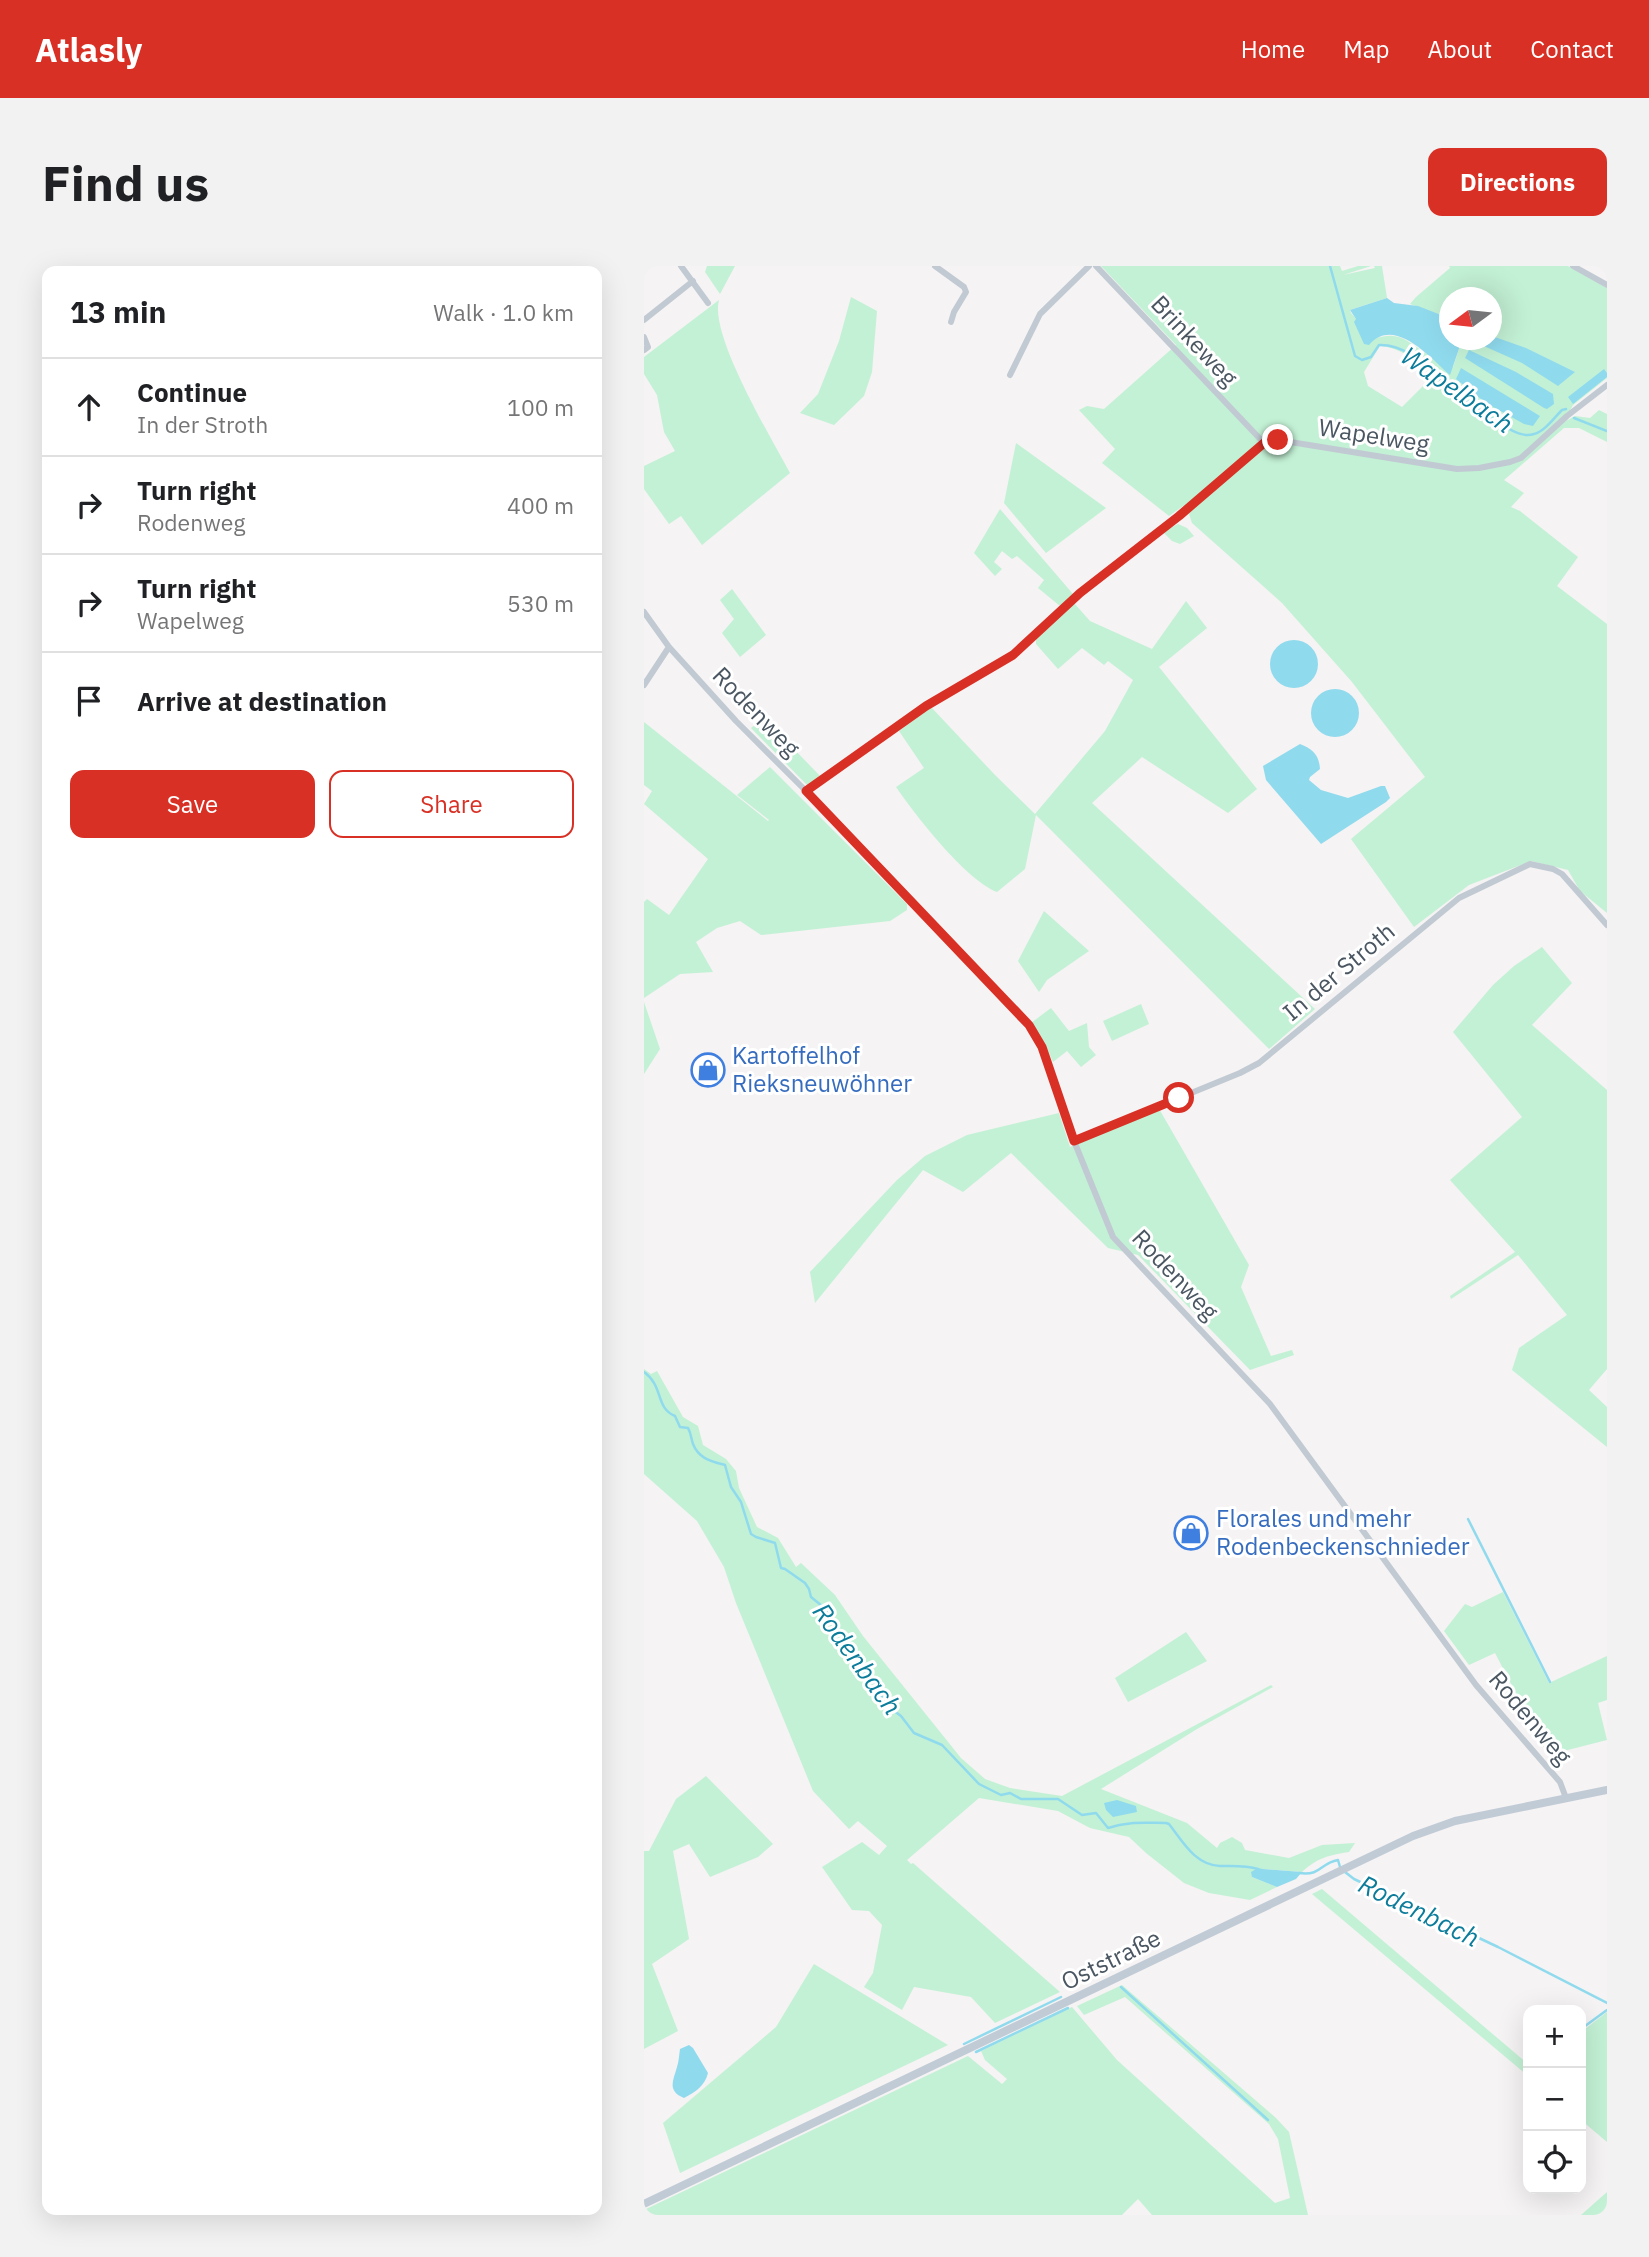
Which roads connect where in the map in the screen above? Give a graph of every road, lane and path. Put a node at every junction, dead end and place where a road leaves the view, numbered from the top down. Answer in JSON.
{"nodes":[{"id":1,"x":681,"y":266,"type":"edge"},
{"id":2,"x":935,"y":266,"type":"edge"},
{"id":3,"x":1089,"y":266,"type":"edge"},
{"id":4,"x":1096,"y":266,"type":"edge"},
{"id":5,"x":1573,"y":266,"type":"edge"},
{"id":6,"x":693,"y":281,"type":"junction"},
{"id":7,"x":1607,"y":285,"type":"edge"},
{"id":8,"x":708,"y":303,"type":"dead end"},
{"id":9,"x":644,"y":320,"type":"edge"},
{"id":10,"x":951,"y":321,"type":"dead end"},
{"id":11,"x":644,"y":337,"type":"edge"},
{"id":12,"x":644,"y":350,"type":"edge"},
{"id":13,"x":1010,"y":375,"type":"dead end"},
{"id":14,"x":1607,"y":385,"type":"edge"},
{"id":15,"x":1264,"y":443,"type":"junction"},
{"id":16,"x":644,"y":612,"type":"edge"},
{"id":17,"x":669,"y":647,"type":"junction"},
{"id":18,"x":644,"y":685,"type":"edge"},
{"id":19,"x":806,"y":791,"type":"junction"},
{"id":20,"x":1607,"y":925,"type":"edge"},
{"id":21,"x":1074,"y":1141,"type":"junction"},
{"id":22,"x":1607,"y":1790,"type":"edge"},
{"id":23,"x":1566,"y":1798,"type":"junction"},
{"id":24,"x":644,"y":2204,"type":"edge"}],
"edges":[{"from":1,"to":6,"type":"street"},
{"from":2,"to":10,"type":"street"},
{"from":3,"to":13,"type":"street"},
{"from":4,"to":15,"type":"street","name":"Brinkeweg"},
{"from":5,"to":7,"type":"street"},
{"from":6,"to":8,"type":"street"},
{"from":6,"to":9,"type":"street"},
{"from":11,"to":12,"type":"street"},
{"from":14,"to":15,"type":"street","name":"Wapelweg"},
{"from":15,"to":19,"type":"street"},
{"from":16,"to":17,"type":"street","name":"Rodenweg"},
{"from":17,"to":18,"type":"street"},
{"from":17,"to":19,"type":"street","name":"Rodenweg"},
{"from":19,"to":21,"type":"street","name":"Rodenweg"},
{"from":20,"to":21,"type":"street","name":"In der Stroth"},
{"from":21,"to":23,"type":"street","name":"Rodenweg"},
{"from":22,"to":23,"type":"main road","name":"Oststraße"},
{"from":23,"to":24,"type":"main road","name":"Oststraße"}]}
